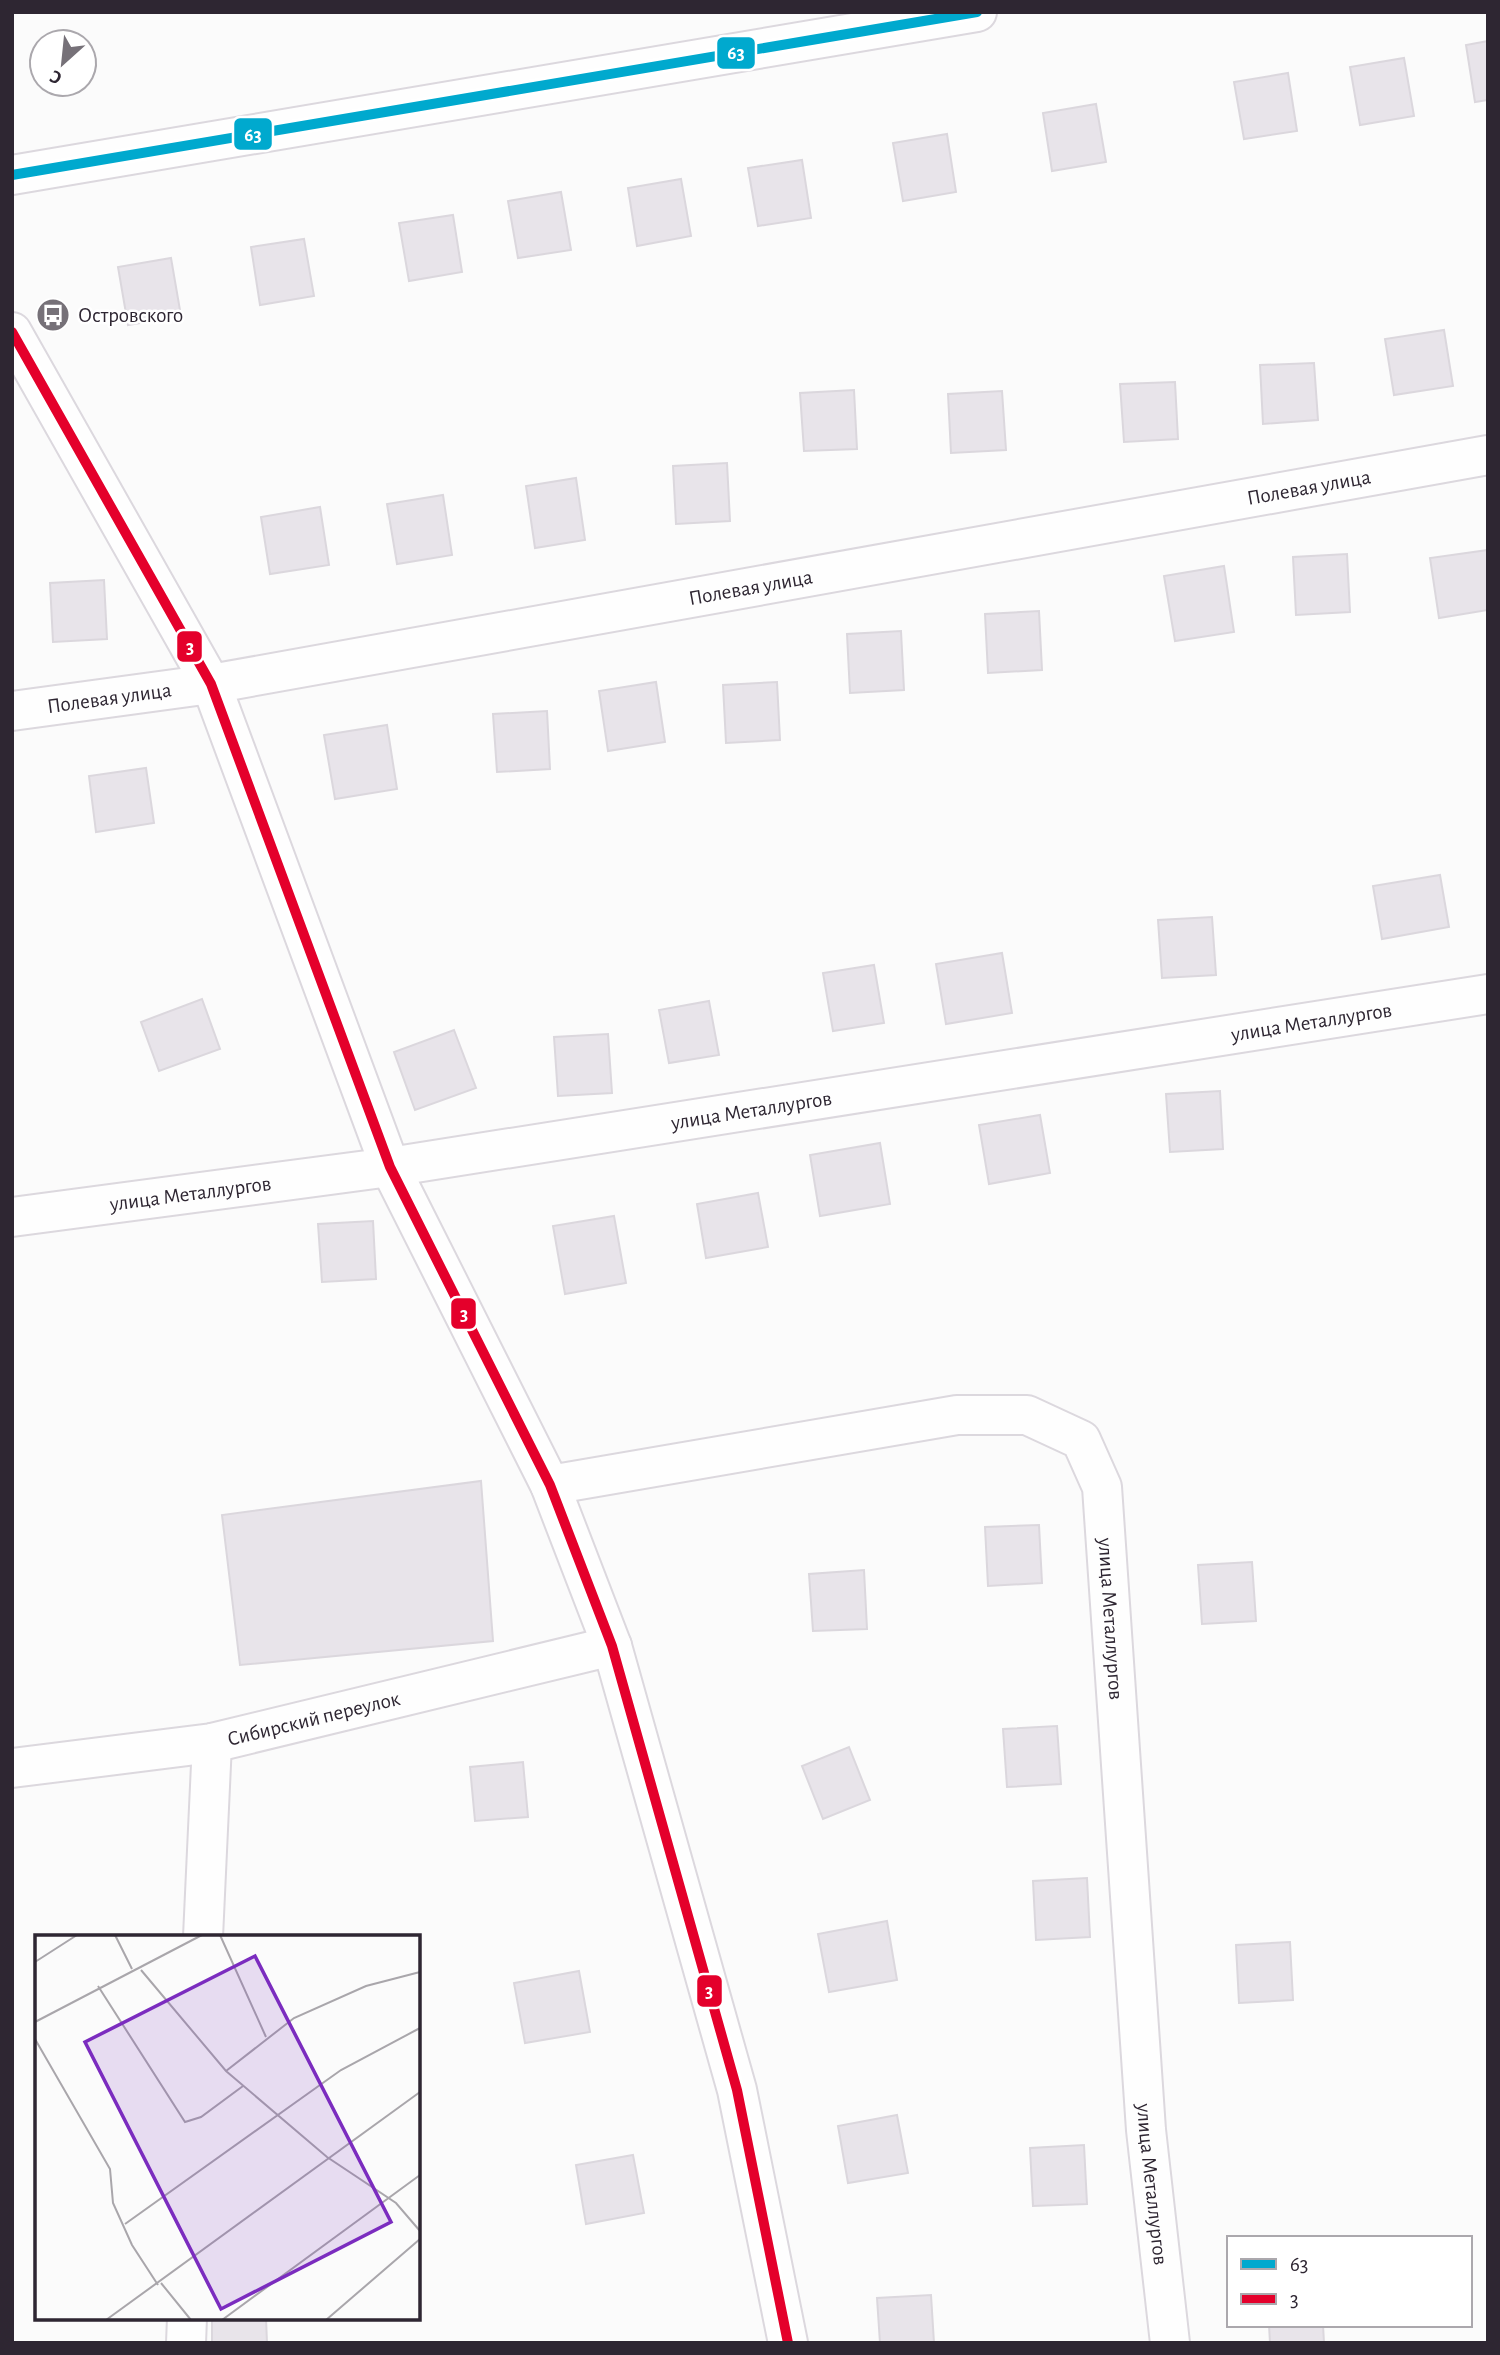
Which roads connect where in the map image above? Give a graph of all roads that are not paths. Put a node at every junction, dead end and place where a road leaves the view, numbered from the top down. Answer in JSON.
{"nodes":[{"id":1,"x":977,"y":12,"type":"edge"},
{"id":2,"x":12,"y":176,"type":"edge"},
{"id":3,"x":12,"y":332,"type":"edge"},
{"id":4,"x":1488,"y":455,"type":"edge"},
{"id":5,"x":211,"y":684,"type":"junction"},
{"id":6,"x":12,"y":711,"type":"edge"},
{"id":7,"x":1488,"y":994,"type":"edge"},
{"id":8,"x":390,"y":1167,"type":"junction"},
{"id":9,"x":12,"y":1217,"type":"edge"},
{"id":10,"x":550,"y":1485,"type":"junction"},
{"id":11,"x":612,"y":1646,"type":"junction"},
{"id":12,"x":212,"y":1743,"type":"junction"},
{"id":13,"x":12,"y":1768,"type":"edge"},
{"id":14,"x":204,"y":1935,"type":"edge"},
{"id":15,"x":187,"y":2320,"type":"edge"},
{"id":16,"x":186,"y":2343,"type":"edge"},
{"id":17,"x":788,"y":2343,"type":"edge"},
{"id":18,"x":1170,"y":2343,"type":"edge"}],
"edges":[{"from":1,"to":2,"type":"street"},
{"from":3,"to":5,"type":"street"},
{"from":4,"to":5,"type":"street","name":"Полевая улица"},
{"from":5,"to":6,"type":"street","name":"Полевая улица"},
{"from":5,"to":8,"type":"street"},
{"from":7,"to":8,"type":"street","name":"улица Металлургов"},
{"from":8,"to":9,"type":"street","name":"улица Металлургов"},
{"from":8,"to":10,"type":"street"},
{"from":10,"to":11,"type":"street"},
{"from":10,"to":18,"type":"street","name":"улица Металлургов"},
{"from":11,"to":12,"type":"street","name":"Сибирский переулок"},
{"from":11,"to":17,"type":"street"},
{"from":12,"to":13,"type":"street","name":"Сибирский переулок"},
{"from":12,"to":14,"type":"street"},
{"from":15,"to":16,"type":"street"}]}
